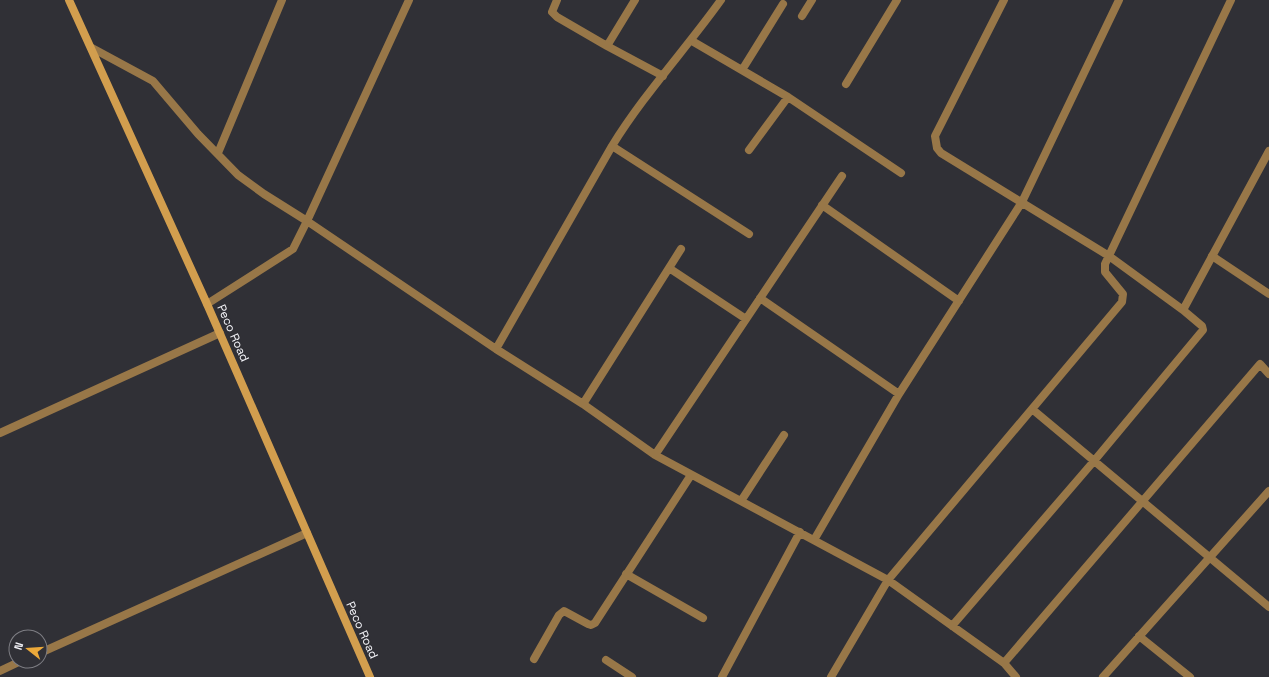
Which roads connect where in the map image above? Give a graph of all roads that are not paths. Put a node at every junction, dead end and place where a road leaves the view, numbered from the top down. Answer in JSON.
{"nodes":[{"id":1,"x":69,"y":0,"type":"edge"},
{"id":2,"x":282,"y":0,"type":"edge"},
{"id":3,"x":409,"y":0,"type":"edge"},
{"id":4,"x":557,"y":0,"type":"edge"},
{"id":5,"x":635,"y":0,"type":"edge"},
{"id":6,"x":721,"y":0,"type":"edge"},
{"id":7,"x":812,"y":0,"type":"edge"},
{"id":8,"x":897,"y":0,"type":"edge"},
{"id":9,"x":1004,"y":0,"type":"edge"},
{"id":10,"x":1119,"y":0,"type":"edge"},
{"id":11,"x":1231,"y":0,"type":"edge"},
{"id":12,"x":783,"y":4,"type":"dead end"},
{"id":13,"x":802,"y":16,"type":"dead end"},
{"id":14,"x":692,"y":41,"type":"junction"},
{"id":15,"x":607,"y":46,"type":"junction"},
{"id":16,"x":92,"y":48,"type":"junction"},
{"id":17,"x":742,"y":70,"type":"junction"},
{"id":18,"x":663,"y":76,"type":"junction"},
{"id":19,"x":846,"y":84,"type":"dead end"},
{"id":20,"x":788,"y":96,"type":"junction"},
{"id":21,"x":612,"y":146,"type":"junction"},
{"id":22,"x":750,"y":150,"type":"dead end"},
{"id":23,"x":1269,"y":151,"type":"edge"},
{"id":24,"x":218,"y":153,"type":"junction"},
{"id":25,"x":1267,"y":160,"type":"edge"},
{"id":26,"x":901,"y":173,"type":"dead end"},
{"id":27,"x":842,"y":176,"type":"dead end"},
{"id":28,"x":1022,"y":202,"type":"junction"},
{"id":29,"x":822,"y":205,"type":"junction"},
{"id":30,"x":307,"y":221,"type":"junction"},
{"id":31,"x":749,"y":234,"type":"dead end"},
{"id":32,"x":681,"y":249,"type":"dead end"},
{"id":33,"x":1109,"y":256,"type":"junction"},
{"id":34,"x":1212,"y":256,"type":"junction"},
{"id":35,"x":669,"y":268,"type":"junction"},
{"id":36,"x":1269,"y":294,"type":"edge"},
{"id":37,"x":760,"y":298,"type":"junction"},
{"id":38,"x":959,"y":301,"type":"junction"},
{"id":39,"x":207,"y":304,"type":"junction"},
{"id":40,"x":1183,"y":310,"type":"junction"},
{"id":41,"x":746,"y":319,"type":"junction"},
{"id":42,"x":220,"y":333,"type":"junction"},
{"id":43,"x":496,"y":349,"type":"junction"},
{"id":44,"x":1269,"y":374,"type":"edge"},
{"id":45,"x":899,"y":394,"type":"junction"},
{"id":46,"x":583,"y":404,"type":"junction"},
{"id":47,"x":1032,"y":409,"type":"junction"},
{"id":48,"x":0,"y":434,"type":"edge"},
{"id":49,"x":784,"y":435,"type":"dead end"},
{"id":50,"x":655,"y":455,"type":"junction"},
{"id":51,"x":1094,"y":461,"type":"junction"},
{"id":52,"x":691,"y":474,"type":"junction"},
{"id":53,"x":1269,"y":492,"type":"edge"},
{"id":54,"x":741,"y":501,"type":"junction"},
{"id":55,"x":1142,"y":501,"type":"junction"},
{"id":56,"x":800,"y":532,"type":"junction"},
{"id":57,"x":307,"y":533,"type":"junction"},
{"id":58,"x":814,"y":540,"type":"junction"},
{"id":59,"x":1210,"y":558,"type":"junction"},
{"id":60,"x":626,"y":574,"type":"junction"},
{"id":61,"x":888,"y":580,"type":"junction"},
{"id":62,"x":1269,"y":607,"type":"edge"},
{"id":63,"x":704,"y":618,"type":"dead end"},
{"id":64,"x":952,"y":626,"type":"junction"},
{"id":65,"x":1139,"y":636,"type":"junction"},
{"id":66,"x":48,"y":649,"type":"edge"},
{"id":67,"x":534,"y":659,"type":"dead end"},
{"id":68,"x":606,"y":660,"type":"dead end"},
{"id":69,"x":1004,"y":663,"type":"junction"},
{"id":70,"x":370,"y":677,"type":"edge"},
{"id":71,"x":632,"y":677,"type":"edge"},
{"id":72,"x":722,"y":677,"type":"edge"},
{"id":73,"x":831,"y":677,"type":"edge"},
{"id":74,"x":1016,"y":677,"type":"edge"},
{"id":75,"x":1102,"y":677,"type":"edge"},
{"id":76,"x":1190,"y":677,"type":"edge"}],
"edges":[{"from":1,"to":16,"type":"street","name":"Peco Road"},
{"from":2,"to":24,"type":"street"},
{"from":3,"to":30,"type":"street"},
{"from":4,"to":15,"type":"street"},
{"from":5,"to":15,"type":"street"},
{"from":6,"to":14,"type":"street"},
{"from":7,"to":13,"type":"street"},
{"from":8,"to":19,"type":"street"},
{"from":9,"to":28,"type":"street"},
{"from":10,"to":28,"type":"street"},
{"from":11,"to":33,"type":"street"},
{"from":12,"to":17,"type":"street"},
{"from":14,"to":17,"type":"street"},
{"from":14,"to":18,"type":"street"},
{"from":15,"to":18,"type":"street"},
{"from":16,"to":24,"type":"street"},
{"from":16,"to":39,"type":"street","name":"Peco Road"},
{"from":17,"to":20,"type":"street"},
{"from":18,"to":21,"type":"street"},
{"from":20,"to":22,"type":"street"},
{"from":20,"to":26,"type":"street"},
{"from":21,"to":31,"type":"street"},
{"from":21,"to":43,"type":"street"},
{"from":23,"to":25,"type":"street"},
{"from":24,"to":30,"type":"street"},
{"from":25,"to":34,"type":"street"},
{"from":27,"to":29,"type":"street"},
{"from":28,"to":33,"type":"street"},
{"from":28,"to":38,"type":"street"},
{"from":29,"to":37,"type":"street"},
{"from":29,"to":38,"type":"street"},
{"from":30,"to":39,"type":"street"},
{"from":30,"to":43,"type":"street"},
{"from":32,"to":35,"type":"street"},
{"from":33,"to":40,"type":"street"},
{"from":33,"to":47,"type":"street"},
{"from":34,"to":36,"type":"street"},
{"from":34,"to":40,"type":"street"},
{"from":35,"to":41,"type":"street"},
{"from":35,"to":46,"type":"street"},
{"from":37,"to":41,"type":"street"},
{"from":37,"to":45,"type":"street"},
{"from":38,"to":45,"type":"street"},
{"from":39,"to":42,"type":"street","name":"Peco Road"},
{"from":40,"to":51,"type":"street"},
{"from":41,"to":50,"type":"street"},
{"from":42,"to":48,"type":"street"},
{"from":42,"to":57,"type":"street","name":"Peco Road"},
{"from":43,"to":46,"type":"street"},
{"from":44,"to":55,"type":"street"},
{"from":45,"to":58,"type":"street"},
{"from":46,"to":50,"type":"street"},
{"from":47,"to":51,"type":"street"},
{"from":47,"to":61,"type":"street"},
{"from":49,"to":54,"type":"street"},
{"from":50,"to":52,"type":"street"},
{"from":51,"to":55,"type":"street"},
{"from":51,"to":64,"type":"street"},
{"from":52,"to":54,"type":"street"},
{"from":52,"to":60,"type":"street"},
{"from":53,"to":59,"type":"street"},
{"from":54,"to":56,"type":"street"},
{"from":55,"to":59,"type":"street"},
{"from":55,"to":69,"type":"street"},
{"from":56,"to":58,"type":"street"},
{"from":56,"to":72,"type":"street"},
{"from":57,"to":66,"type":"street"},
{"from":57,"to":70,"type":"street","name":"Peco Road"},
{"from":58,"to":61,"type":"street"},
{"from":59,"to":62,"type":"street"},
{"from":59,"to":65,"type":"street"},
{"from":60,"to":63,"type":"street"},
{"from":60,"to":67,"type":"street"},
{"from":61,"to":64,"type":"street"},
{"from":61,"to":73,"type":"street"},
{"from":64,"to":69,"type":"street"},
{"from":65,"to":75,"type":"street"},
{"from":65,"to":76,"type":"street"},
{"from":68,"to":71,"type":"street"},
{"from":69,"to":74,"type":"street"}]}
